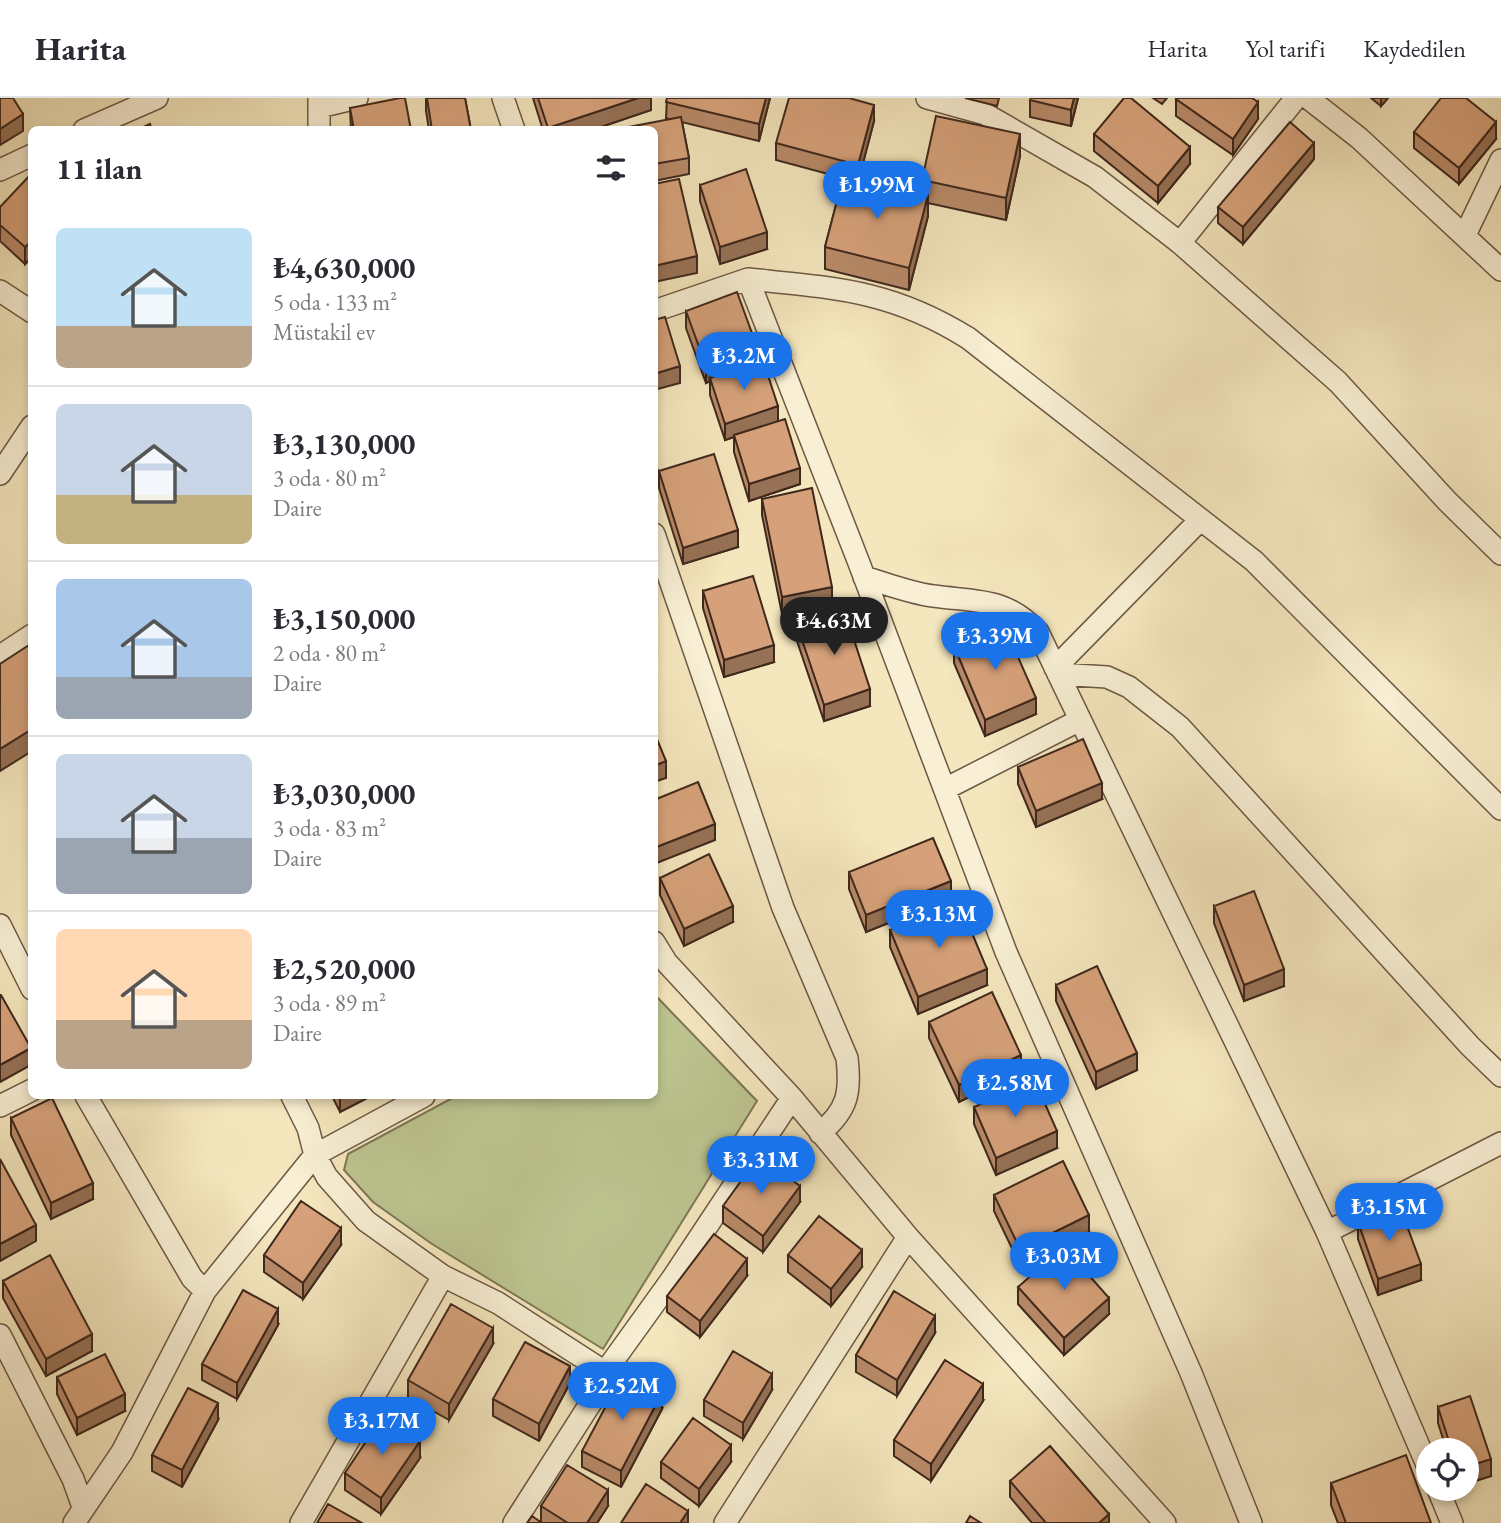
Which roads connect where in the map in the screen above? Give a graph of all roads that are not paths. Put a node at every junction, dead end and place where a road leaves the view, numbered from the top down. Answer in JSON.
{"nodes":[{"id":1,"x":158,"y":98,"type":"edge"},
{"id":2,"x":357,"y":98,"type":"edge"},
{"id":3,"x":503,"y":98,"type":"edge"},
{"id":4,"x":928,"y":98,"type":"edge"},
{"id":5,"x":1296,"y":98,"type":"edge"},
{"id":6,"x":1308,"y":98,"type":"edge"},
{"id":7,"x":319,"y":102,"type":"edge"},
{"id":8,"x":93,"y":126,"type":"edge"},
{"id":9,"x":319,"y":126,"type":"edge"},
{"id":10,"x":513,"y":126,"type":"edge"},
{"id":11,"x":28,"y":157,"type":"edge"},
{"id":12,"x":1501,"y":160,"type":"edge"},
{"id":13,"x":0,"y":170,"type":"edge"},
{"id":14,"x":1465,"y":235,"type":"junction"},
{"id":15,"x":1180,"y":243,"type":"junction"},
{"id":16,"x":1501,"y":270,"type":"edge"},
{"id":17,"x":748,"y":279,"type":"junction"},
{"id":18,"x":0,"y":291,"type":"edge"},
{"id":19,"x":28,"y":309,"type":"edge"},
{"id":20,"x":658,"y":310,"type":"edge"},
{"id":21,"x":28,"y":432,"type":"edge"},
{"id":22,"x":0,"y":474,"type":"edge"},
{"id":23,"x":1200,"y":520,"type":"junction"},
{"id":24,"x":658,"y":546,"type":"edge"},
{"id":25,"x":1501,"y":554,"type":"edge"},
{"id":26,"x":864,"y":578,"type":"junction"},
{"id":27,"x":28,"y":638,"type":"edge"},
{"id":28,"x":0,"y":656,"type":"edge"},
{"id":29,"x":1057,"y":671,"type":"junction"},
{"id":30,"x":1080,"y":720,"type":"junction"},
{"id":31,"x":945,"y":789,"type":"junction"},
{"id":32,"x":1501,"y":809,"type":"edge"},
{"id":33,"x":0,"y":925,"type":"edge"},
{"id":34,"x":661,"y":968,"type":"edge"},
{"id":35,"x":28,"y":981,"type":"edge"},
{"id":36,"x":1501,"y":1076,"type":"edge"},
{"id":37,"x":28,"y":1092,"type":"edge"},
{"id":38,"x":792,"y":1098,"type":"junction"},
{"id":39,"x":88,"y":1099,"type":"edge"},
{"id":40,"x":294,"y":1099,"type":"edge"},
{"id":41,"x":418,"y":1099,"type":"edge"},
{"id":42,"x":0,"y":1106,"type":"edge"},
{"id":43,"x":820,"y":1133,"type":"junction"},
{"id":44,"x":1501,"y":1144,"type":"edge"},
{"id":45,"x":314,"y":1155,"type":"junction"},
{"id":46,"x":1327,"y":1233,"type":"junction"},
{"id":47,"x":908,"y":1237,"type":"junction"},
{"id":48,"x":443,"y":1276,"type":"junction"},
{"id":49,"x":205,"y":1291,"type":"junction"},
{"id":50,"x":0,"y":1335,"type":"edge"},
{"id":51,"x":605,"y":1372,"type":"junction"},
{"id":52,"x":1416,"y":1439,"type":"edge"},
{"id":53,"x":1443,"y":1501,"type":"edge"},
{"id":54,"x":78,"y":1515,"type":"edge"},
{"id":55,"x":1160,"y":1521,"type":"edge"},
{"id":56,"x":301,"y":1523,"type":"edge"},
{"id":57,"x":514,"y":1523,"type":"edge"},
{"id":58,"x":724,"y":1523,"type":"edge"},
{"id":59,"x":1251,"y":1523,"type":"edge"},
{"id":60,"x":1452,"y":1523,"type":"edge"}],
"edges":[{"from":1,"to":8,"type":"street"},
{"from":2,"to":7,"type":"street"},
{"from":3,"to":10,"type":"street"},
{"from":4,"to":15,"type":"street"},
{"from":5,"to":15,"type":"street"},
{"from":6,"to":14,"type":"street"},
{"from":7,"to":9,"type":"street"},
{"from":11,"to":13,"type":"street"},
{"from":12,"to":14,"type":"street"},
{"from":14,"to":16,"type":"street"},
{"from":15,"to":25,"type":"street"},
{"from":17,"to":20,"type":"street"},
{"from":17,"to":23,"type":"street"},
{"from":17,"to":26,"type":"street"},
{"from":18,"to":19,"type":"street"},
{"from":21,"to":22,"type":"street"},
{"from":23,"to":29,"type":"street"},
{"from":23,"to":32,"type":"street"},
{"from":24,"to":43,"type":"street"},
{"from":26,"to":29,"type":"street"},
{"from":26,"to":31,"type":"street"},
{"from":27,"to":28,"type":"street"},
{"from":29,"to":30,"type":"street"},
{"from":29,"to":36,"type":"street"},
{"from":30,"to":31,"type":"street"},
{"from":30,"to":46,"type":"street"},
{"from":31,"to":59,"type":"street"},
{"from":33,"to":35,"type":"street"},
{"from":34,"to":38,"type":"street"},
{"from":37,"to":42,"type":"street"},
{"from":38,"to":43,"type":"street"},
{"from":38,"to":51,"type":"street"},
{"from":39,"to":49,"type":"street"},
{"from":40,"to":45,"type":"street"},
{"from":41,"to":45,"type":"street"},
{"from":43,"to":47,"type":"street"},
{"from":44,"to":46,"type":"street"},
{"from":45,"to":48,"type":"street"},
{"from":45,"to":49,"type":"street"},
{"from":46,"to":52,"type":"street"},
{"from":47,"to":55,"type":"street"},
{"from":47,"to":58,"type":"street"},
{"from":48,"to":51,"type":"street"},
{"from":48,"to":56,"type":"street"},
{"from":49,"to":54,"type":"street"},
{"from":50,"to":54,"type":"street"},
{"from":51,"to":57,"type":"street"},
{"from":53,"to":60,"type":"street"}]}
